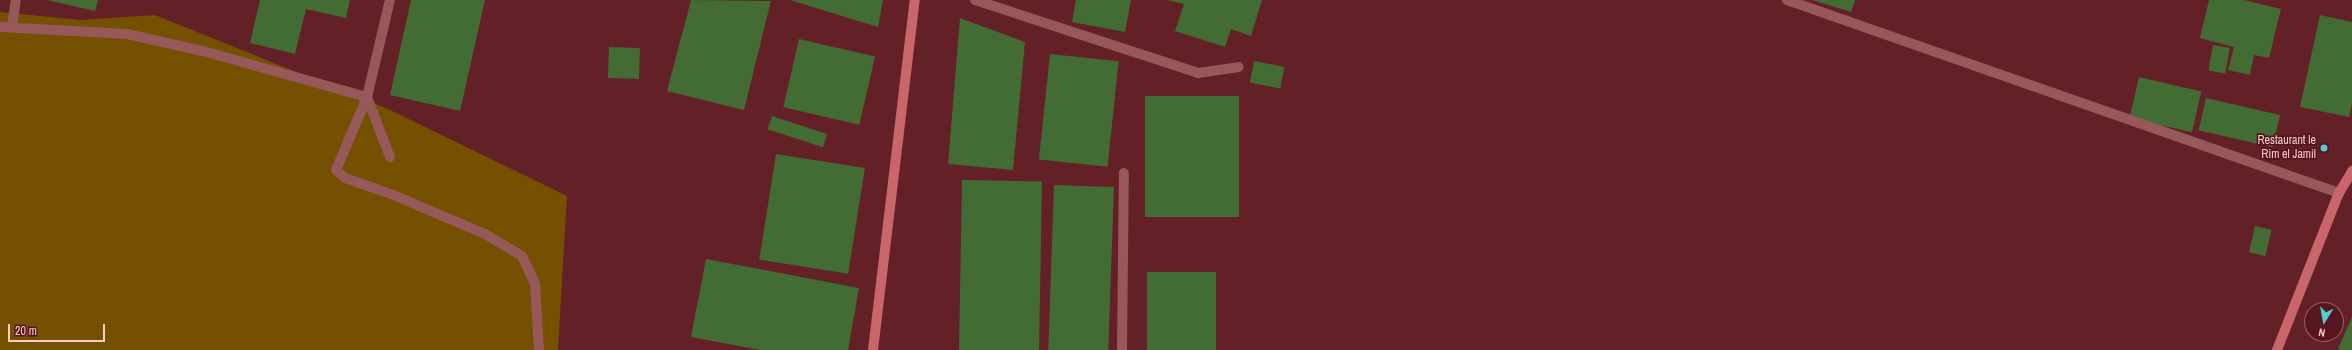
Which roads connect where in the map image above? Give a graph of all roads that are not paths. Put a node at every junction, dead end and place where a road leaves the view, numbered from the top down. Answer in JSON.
{"nodes":[{"id":1,"x":16,"y":0,"type":"edge"},
{"id":2,"x":390,"y":0,"type":"edge"},
{"id":3,"x":915,"y":0,"type":"edge"},
{"id":4,"x":975,"y":0,"type":"edge"},
{"id":5,"x":1787,"y":0,"type":"edge"},
{"id":6,"x":0,"y":26,"type":"edge"},
{"id":7,"x":12,"y":27,"type":"junction"},
{"id":8,"x":1239,"y":67,"type":"dead end"},
{"id":9,"x":367,"y":97,"type":"junction"},
{"id":10,"x":390,"y":157,"type":"dead end"},
{"id":11,"x":2352,"y":171,"type":"edge"},
{"id":12,"x":1124,"y":173,"type":"dead end"},
{"id":13,"x":2339,"y":193,"type":"junction"},
{"id":14,"x":539,"y":350,"type":"edge"},
{"id":15,"x":873,"y":350,"type":"edge"},
{"id":16,"x":1122,"y":350,"type":"edge"},
{"id":17,"x":2277,"y":350,"type":"edge"}],
"edges":[{"from":1,"to":7,"type":"street"},
{"from":2,"to":9,"type":"street"},
{"from":3,"to":15,"type":"main road"},
{"from":4,"to":8,"type":"street"},
{"from":5,"to":13,"type":"street"},
{"from":6,"to":7,"type":"street"},
{"from":7,"to":9,"type":"street"},
{"from":9,"to":10,"type":"street"},
{"from":9,"to":14,"type":"street"},
{"from":11,"to":13,"type":"main road"},
{"from":12,"to":16,"type":"street"},
{"from":13,"to":17,"type":"main road"}]}
